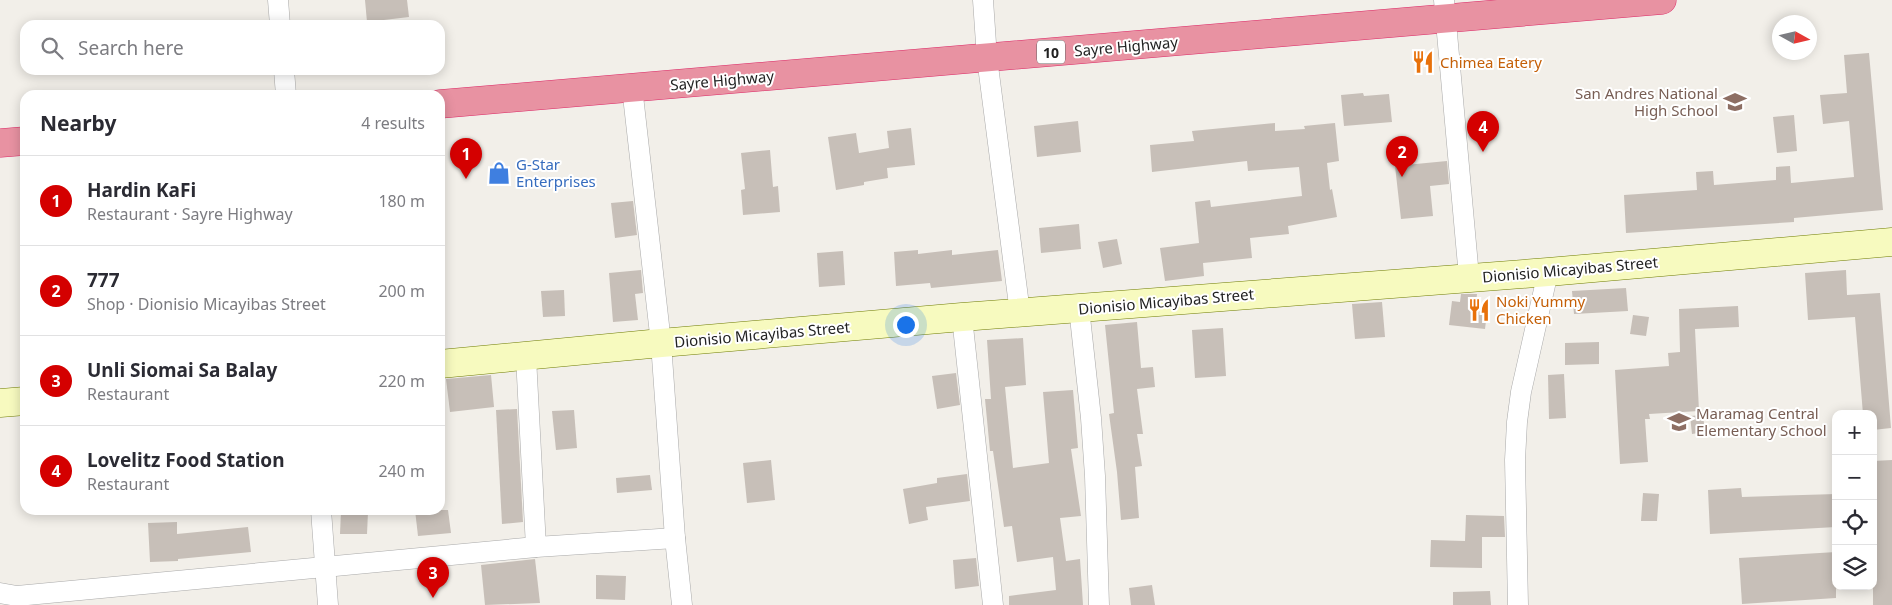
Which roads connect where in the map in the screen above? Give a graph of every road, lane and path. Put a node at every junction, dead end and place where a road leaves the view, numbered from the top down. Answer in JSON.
{"nodes":[{"id":1,"x":278,"y":0,"type":"edge"},
{"id":2,"x":983,"y":0,"type":"edge"},
{"id":3,"x":1662,"y":0,"type":"edge"},
{"id":4,"x":1444,"y":9,"type":"edge"},
{"id":5,"x":280,"y":20,"type":"edge"},
{"id":6,"x":986,"y":58,"type":"junction"},
{"id":7,"x":284,"y":75,"type":"edge"},
{"id":8,"x":632,"y":87,"type":"junction"},
{"id":9,"x":286,"y":90,"type":"edge"},
{"id":10,"x":445,"y":104,"type":"edge"},
{"id":11,"x":20,"y":141,"type":"edge"},
{"id":12,"x":0,"y":143,"type":"edge"},
{"id":13,"x":1892,"y":242,"type":"edge"},
{"id":14,"x":1548,"y":272,"type":"junction"},
{"id":15,"x":1469,"y":277,"type":"junction"},
{"id":16,"x":1078,"y":308,"type":"junction"},
{"id":17,"x":1020,"y":313,"type":"junction"},
{"id":18,"x":962,"y":317,"type":"junction"},
{"id":19,"x":661,"y":343,"type":"junction"},
{"id":20,"x":526,"y":357,"type":"junction"},
{"id":21,"x":445,"y":364,"type":"edge"},
{"id":22,"x":20,"y":401,"type":"edge"},
{"id":23,"x":0,"y":403,"type":"edge"},
{"id":24,"x":321,"y":515,"type":"edge"},
{"id":25,"x":675,"y":538,"type":"junction"},
{"id":26,"x":536,"y":547,"type":"junction"},
{"id":27,"x":325,"y":567,"type":"junction"},
{"id":28,"x":0,"y":593,"type":"edge"},
{"id":29,"x":328,"y":605,"type":"edge"},
{"id":30,"x":682,"y":605,"type":"edge"},
{"id":31,"x":993,"y":605,"type":"edge"},
{"id":32,"x":1099,"y":605,"type":"edge"},
{"id":33,"x":1518,"y":605,"type":"edge"}],
"edges":[{"from":1,"to":5,"type":"street"},
{"from":2,"to":6,"type":"street"},
{"from":3,"to":4,"type":"highway","name":"Sayre Highway","number":"10"},
{"from":4,"to":6,"type":"highway","name":"Sayre Highway","number":"10"},
{"from":4,"to":15,"type":"street"},
{"from":6,"to":8,"type":"highway","name":"Sayre Highway","number":"10"},
{"from":6,"to":17,"type":"street"},
{"from":7,"to":9,"type":"street"},
{"from":8,"to":10,"type":"highway","name":"Sayre Highway","number":"10"},
{"from":8,"to":19,"type":"street"},
{"from":11,"to":12,"type":"highway"},
{"from":13,"to":14,"type":"street","name":"Dionisio Micayibas Street"},
{"from":14,"to":15,"type":"street","name":"Dionisio Micayibas Street"},
{"from":14,"to":33,"type":"street"},
{"from":15,"to":16,"type":"street","name":"Dionisio Micayibas Street"},
{"from":16,"to":17,"type":"street","name":"Dionisio Micayibas Street"},
{"from":16,"to":32,"type":"street"},
{"from":17,"to":18,"type":"street","name":"Dionisio Micayibas Street"},
{"from":18,"to":19,"type":"street","name":"Dionisio Micayibas Street"},
{"from":18,"to":31,"type":"street"},
{"from":19,"to":20,"type":"street","name":"Dionisio Micayibas Street"},
{"from":19,"to":25,"type":"street"},
{"from":20,"to":21,"type":"street","name":"Dionisio Micayibas Street"},
{"from":20,"to":26,"type":"street"},
{"from":22,"to":23,"type":"street"},
{"from":24,"to":27,"type":"street"},
{"from":25,"to":26,"type":"street"},
{"from":25,"to":30,"type":"street"},
{"from":26,"to":27,"type":"street"},
{"from":27,"to":28,"type":"street"},
{"from":27,"to":29,"type":"street"}]}
